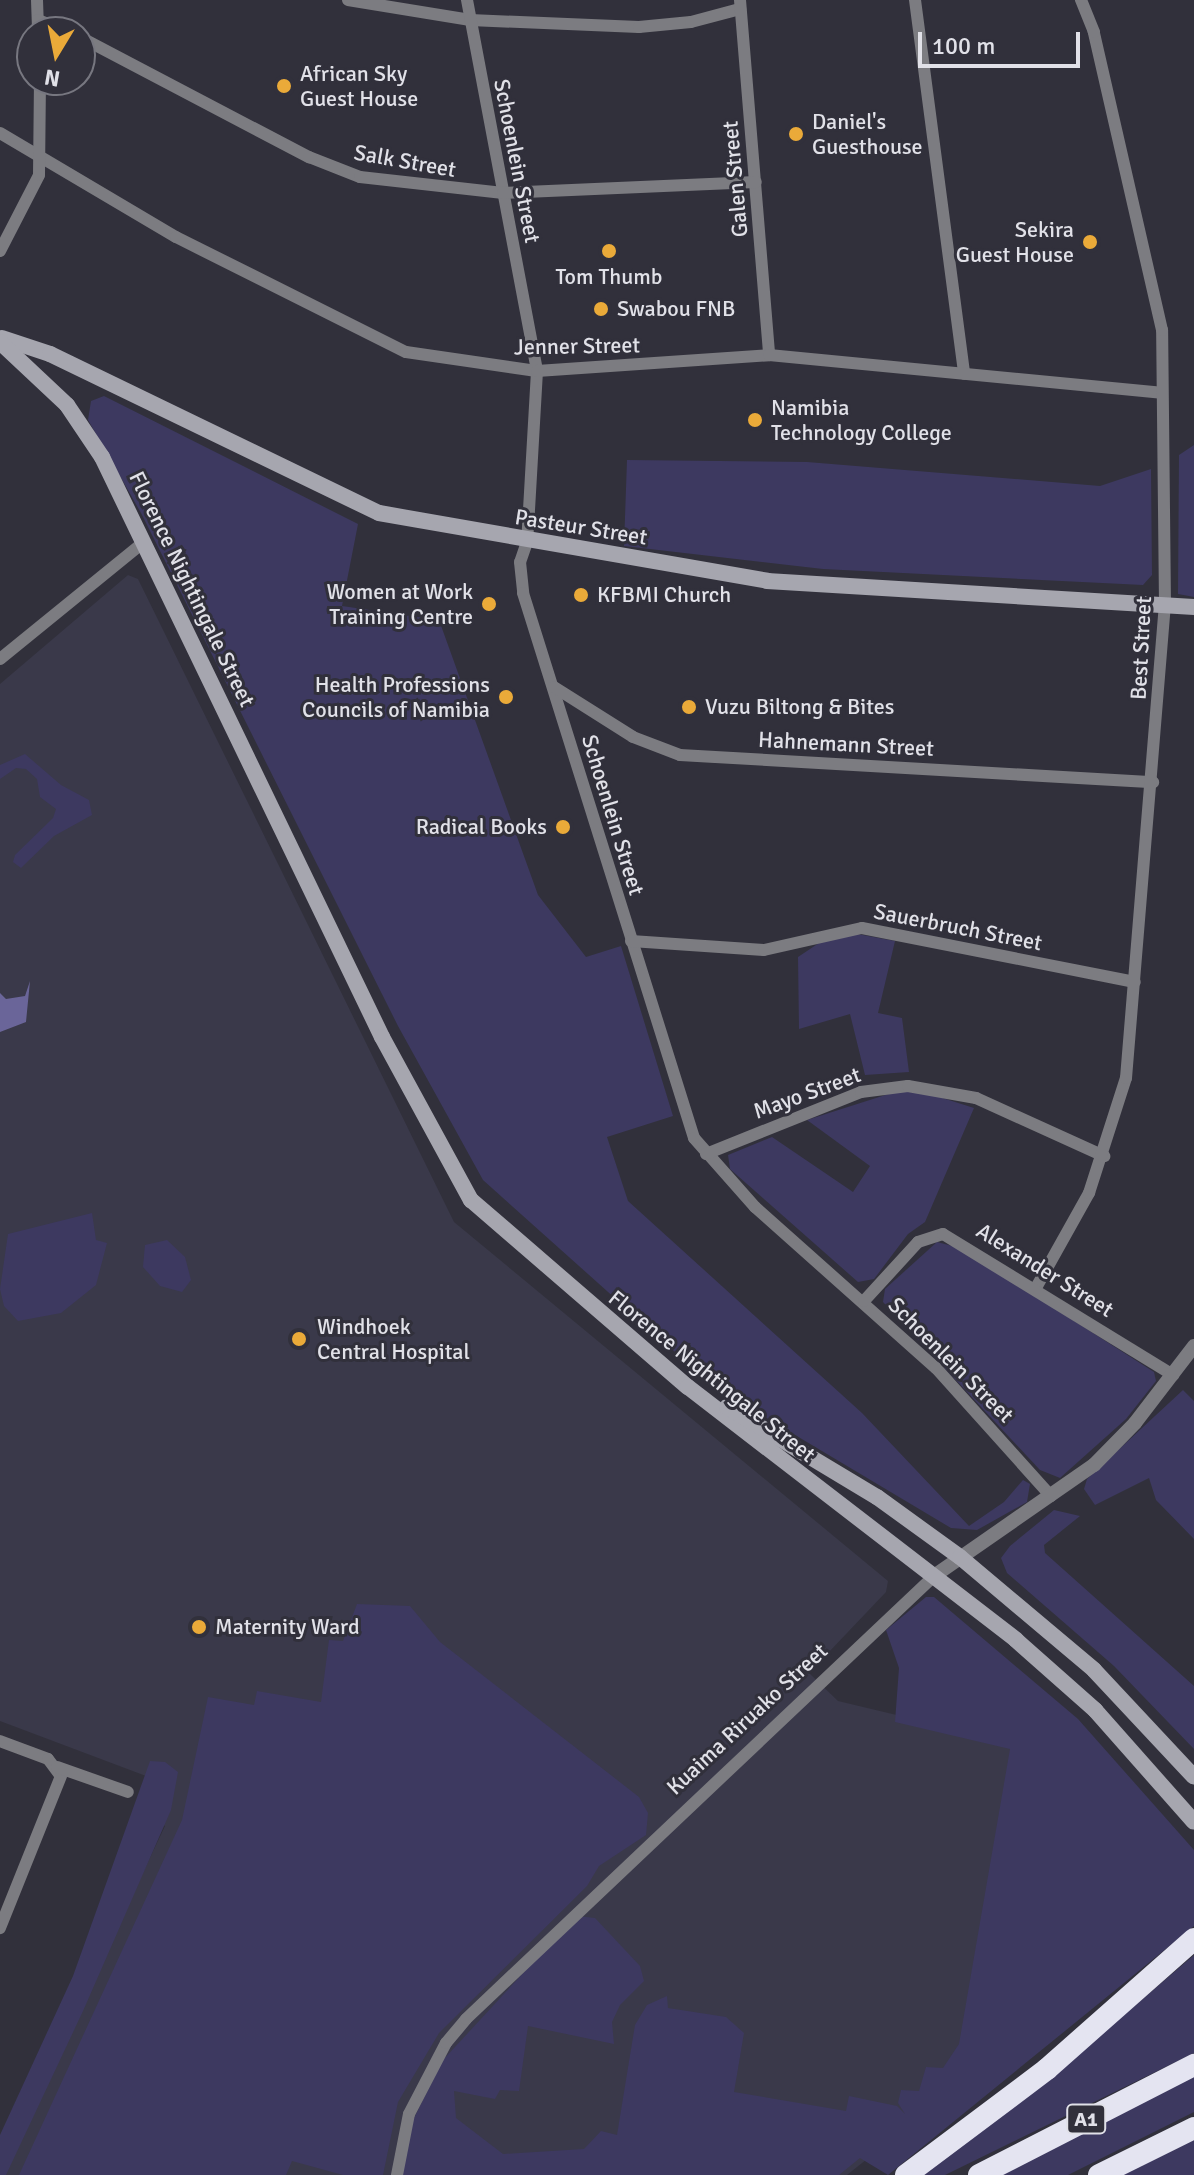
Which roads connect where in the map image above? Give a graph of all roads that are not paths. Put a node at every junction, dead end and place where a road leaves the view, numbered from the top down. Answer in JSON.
{"nodes":[{"id":1,"x":348,"y":0,"type":"edge"},
{"id":2,"x":467,"y":0,"type":"edge"},
{"id":3,"x":915,"y":0,"type":"edge"},
{"id":4,"x":1081,"y":0,"type":"edge"},
{"id":5,"x":740,"y":5,"type":"edge"},
{"id":6,"x":470,"y":20,"type":"junction"},
{"id":7,"x":96,"y":45,"type":"edge"},
{"id":8,"x":40,"y":96,"type":"edge"},
{"id":9,"x":0,"y":133,"type":"edge"},
{"id":10,"x":42,"y":158,"type":"junction"},
{"id":11,"x":756,"y":182,"type":"junction"},
{"id":12,"x":503,"y":193,"type":"junction"},
{"id":13,"x":0,"y":251,"type":"edge"},
{"id":14,"x":0,"y":340,"type":"edge"},
{"id":15,"x":769,"y":355,"type":"junction"},
{"id":16,"x":65,"y":362,"type":"junction"},
{"id":17,"x":537,"y":371,"type":"junction"},
{"id":18,"x":964,"y":374,"type":"junction"},
{"id":19,"x":47,"y":384,"type":"junction"},
{"id":20,"x":1161,"y":393,"type":"junction"},
{"id":21,"x":144,"y":542,"type":"junction"},
{"id":22,"x":527,"y":542,"type":"junction"},
{"id":23,"x":1165,"y":605,"type":"junction"},
{"id":24,"x":1194,"y":607,"type":"edge"},
{"id":25,"x":2,"y":652,"type":"edge"},
{"id":26,"x":554,"y":687,"type":"junction"},
{"id":27,"x":1153,"y":782,"type":"junction"},
{"id":28,"x":310,"y":880,"type":"junction"},
{"id":29,"x":631,"y":941,"type":"junction"},
{"id":30,"x":1135,"y":982,"type":"junction"},
{"id":31,"x":706,"y":1154,"type":"junction"},
{"id":32,"x":1104,"y":1156,"type":"junction"},
{"id":33,"x":1037,"y":1286,"type":"junction"},
{"id":34,"x":864,"y":1301,"type":"junction"},
{"id":35,"x":1194,"y":1346,"type":"edge"},
{"id":36,"x":1173,"y":1375,"type":"junction"},
{"id":37,"x":1051,"y":1496,"type":"junction"},
{"id":38,"x":960,"y":1557,"type":"junction"},
{"id":39,"x":934,"y":1576,"type":"junction"},
{"id":40,"x":0,"y":1741,"type":"edge"},
{"id":41,"x":57,"y":1767,"type":"junction"},
{"id":42,"x":1194,"y":1777,"type":"edge"},
{"id":43,"x":128,"y":1792,"type":"dead end"},
{"id":44,"x":1194,"y":1822,"type":"edge"},
{"id":45,"x":3,"y":1913,"type":"edge"},
{"id":46,"x":0,"y":1928,"type":"edge"},
{"id":47,"x":1194,"y":1939,"type":"edge"},
{"id":48,"x":1194,"y":2065,"type":"edge"},
{"id":49,"x":1194,"y":2128,"type":"edge"},
{"id":50,"x":397,"y":2175,"type":"edge"},
{"id":51,"x":906,"y":2175,"type":"edge"},
{"id":52,"x":979,"y":2175,"type":"edge"},
{"id":53,"x":1099,"y":2175,"type":"edge"}],
"edges":[{"from":1,"to":6,"type":"street"},
{"from":2,"to":6,"type":"street","name":"Schoenlein Street"},
{"from":3,"to":18,"type":"street"},
{"from":4,"to":20,"type":"street","name":"Best Street"},
{"from":5,"to":6,"type":"street"},
{"from":5,"to":11,"type":"street","name":"Galen Street"},
{"from":6,"to":12,"type":"street","name":"Schoenlein Street"},
{"from":7,"to":12,"type":"street","name":"Salk Street"},
{"from":8,"to":10,"type":"street"},
{"from":9,"to":10,"type":"street","name":"Jenner Street"},
{"from":10,"to":13,"type":"street"},
{"from":10,"to":17,"type":"street","name":"Jenner Street"},
{"from":11,"to":12,"type":"street","name":"Salk Street"},
{"from":11,"to":15,"type":"street","name":"Galen Street"},
{"from":12,"to":17,"type":"street","name":"Schoenlein Street"},
{"from":14,"to":16,"type":"main road","name":"Pasteur Street"},
{"from":14,"to":19,"type":"main road","name":"Florence Nightingale Street"},
{"from":15,"to":17,"type":"street","name":"Jenner Street"},
{"from":15,"to":18,"type":"street","name":"Jenner Street"},
{"from":16,"to":19,"type":"main road"},
{"from":16,"to":22,"type":"main road","name":"Pasteur Street"},
{"from":17,"to":22,"type":"street","name":"Schoenlein Street"},
{"from":18,"to":20,"type":"street","name":"Jenner Street"},
{"from":19,"to":21,"type":"main road","name":"Florence Nightingale Street"},
{"from":20,"to":23,"type":"street","name":"Best Street"},
{"from":21,"to":25,"type":"street"},
{"from":21,"to":28,"type":"main road","name":"Florence Nightingale Street"},
{"from":22,"to":23,"type":"main road","name":"Pasteur Street"},
{"from":22,"to":26,"type":"street","name":"Schoenlein Street"},
{"from":23,"to":24,"type":"main road","name":"Pasteur Street"},
{"from":23,"to":27,"type":"street","name":"Best Street"},
{"from":26,"to":27,"type":"street","name":"Hahnemann Street"},
{"from":26,"to":29,"type":"street","name":"Schoenlein Street"},
{"from":27,"to":30,"type":"street","name":"Best Street"},
{"from":28,"to":38,"type":"main road","name":"Florence Nightingale Street"},
{"from":28,"to":39,"type":"main road","name":"Florence Nightingale Street"},
{"from":29,"to":30,"type":"street","name":"Sauerbruch Street"},
{"from":29,"to":31,"type":"street","name":"Schoenlein Street"},
{"from":30,"to":32,"type":"street","name":"Best Street"},
{"from":31,"to":32,"type":"street","name":"Mayo Street"},
{"from":31,"to":34,"type":"street","name":"Schoenlein Street"},
{"from":32,"to":33,"type":"street","name":"Best Street"},
{"from":33,"to":34,"type":"street","name":"Alexander Street"},
{"from":33,"to":36,"type":"street","name":"Alexander Street"},
{"from":34,"to":37,"type":"street","name":"Schoenlein Street"},
{"from":35,"to":36,"type":"street","name":"Kuaima Riruako Street"},
{"from":36,"to":37,"type":"street","name":"Kuaima Riruako Street"},
{"from":37,"to":38,"type":"street","name":"Kuaima Riruako Street"},
{"from":38,"to":39,"type":"street","name":"Kuaima Riruako Street"},
{"from":38,"to":42,"type":"main road","name":"Florence Nightingale Street"},
{"from":39,"to":44,"type":"main road","name":"Florence Nightingale Street"},
{"from":39,"to":50,"type":"street","name":"Kuaima Riruako Street"},
{"from":40,"to":41,"type":"street"},
{"from":41,"to":43,"type":"street"},
{"from":41,"to":45,"type":"street"},
{"from":45,"to":46,"type":"street"},
{"from":47,"to":51,"type":"highway"},
{"from":48,"to":52,"type":"highway","number":"A1"},
{"from":49,"to":53,"type":"highway","number":"A1"}]}
